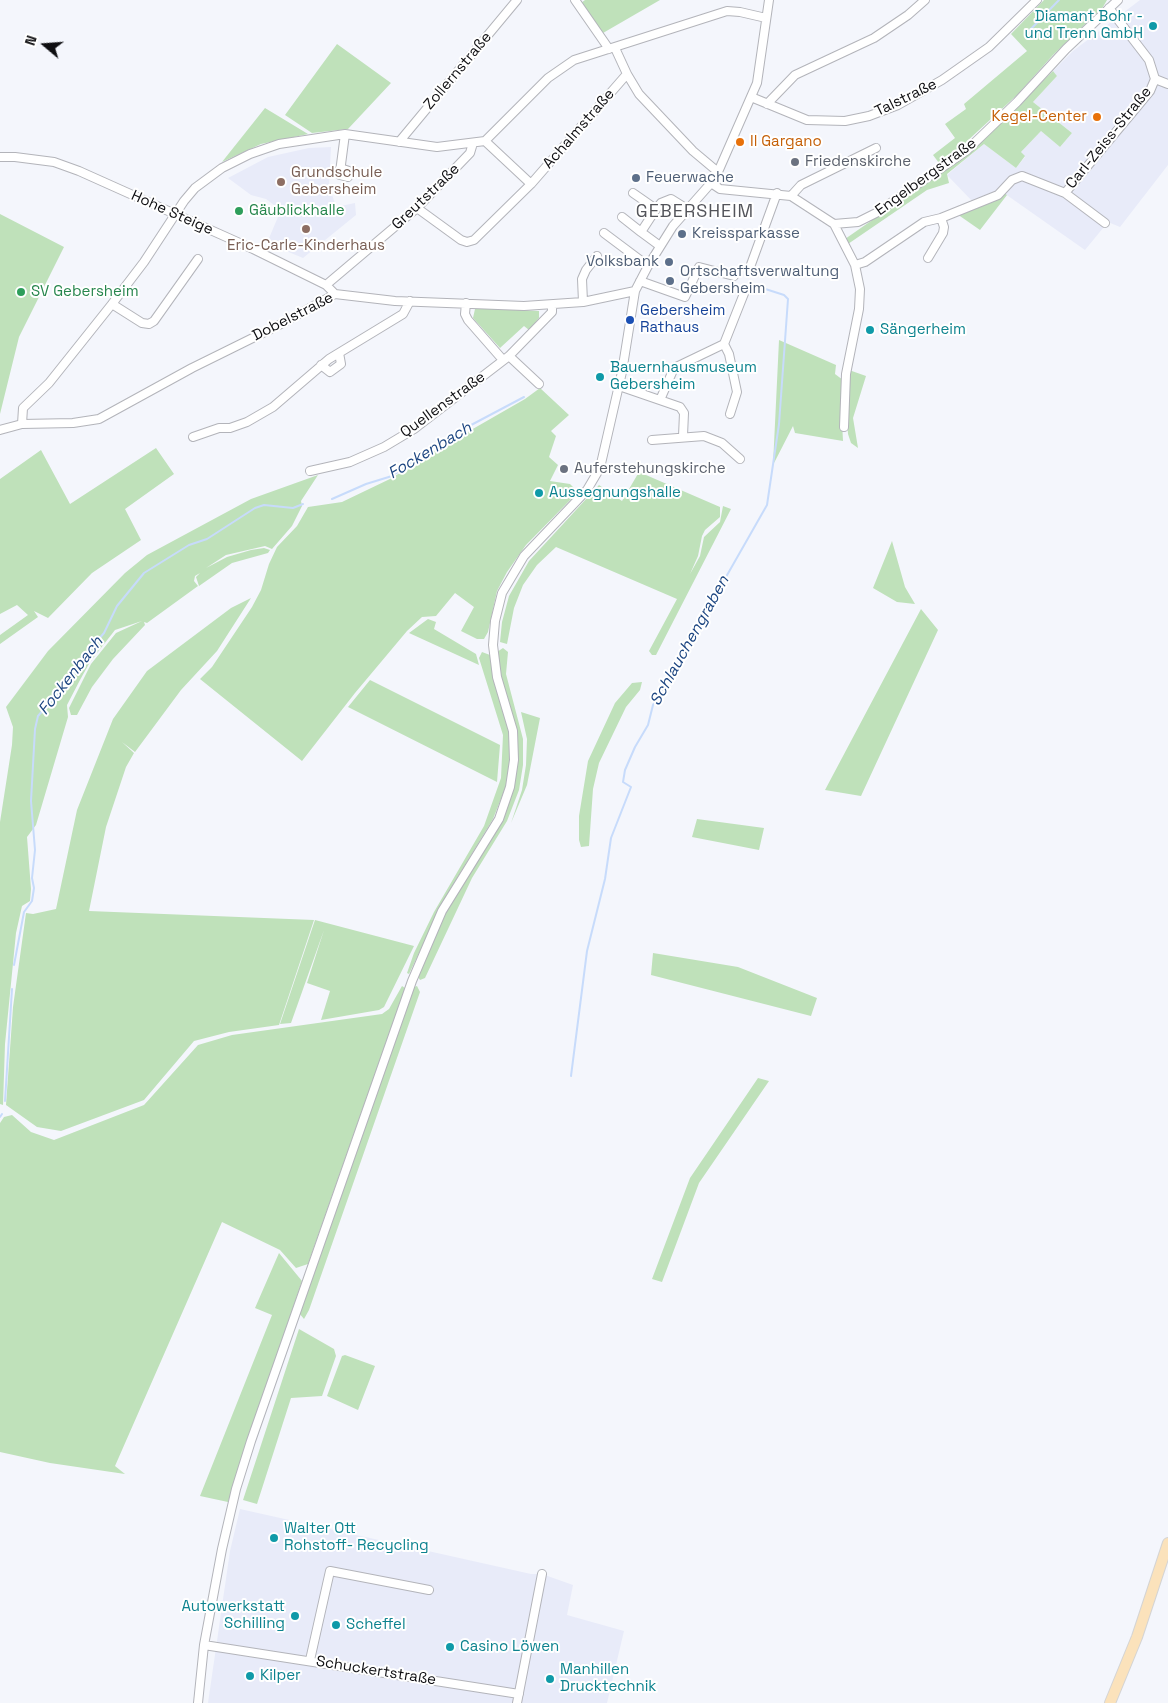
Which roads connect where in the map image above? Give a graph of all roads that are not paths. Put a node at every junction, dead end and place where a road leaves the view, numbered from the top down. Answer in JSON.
{"nodes":[{"id":1,"x":517,"y":0,"type":"edge"},
{"id":2,"x":575,"y":0,"type":"edge"},
{"id":3,"x":770,"y":0,"type":"edge"},
{"id":4,"x":925,"y":0,"type":"edge"},
{"id":5,"x":1036,"y":0,"type":"edge"},
{"id":6,"x":1118,"y":0,"type":"edge"},
{"id":7,"x":1109,"y":8,"type":"junction"},
{"id":8,"x":766,"y":18,"type":"junction"},
{"id":9,"x":612,"y":48,"type":"junction"},
{"id":10,"x":627,"y":74,"type":"junction"},
{"id":11,"x":1155,"y":79,"type":"junction"},
{"id":12,"x":1168,"y":84,"type":"edge"},
{"id":13,"x":752,"y":98,"type":"junction"},
{"id":14,"x":767,"y":104,"type":"junction"},
{"id":15,"x":345,"y":134,"type":"junction"},
{"id":16,"x":485,"y":140,"type":"junction"},
{"id":17,"x":399,"y":142,"type":"junction"},
{"id":18,"x":474,"y":143,"type":"junction"},
{"id":19,"x":876,"y":148,"type":"dead end"},
{"id":20,"x":0,"y":157,"type":"edge"},
{"id":21,"x":340,"y":168,"type":"dead end"},
{"id":22,"x":718,"y":172,"type":"junction"},
{"id":23,"x":711,"y":183,"type":"junction"},
{"id":24,"x":531,"y":184,"type":"junction"},
{"id":25,"x":633,"y":193,"type":"dead end"},
{"id":26,"x":777,"y":193,"type":"junction"},
{"id":27,"x":1064,"y":193,"type":"junction"},
{"id":28,"x":791,"y":196,"type":"junction"},
{"id":29,"x":418,"y":208,"type":"junction"},
{"id":30,"x":656,"y":209,"type":"junction"},
{"id":31,"x":687,"y":209,"type":"junction"},
{"id":32,"x":175,"y":213,"type":"junction"},
{"id":33,"x":622,"y":217,"type":"dead end"},
{"id":34,"x":941,"y":218,"type":"junction"},
{"id":35,"x":1105,"y":223,"type":"dead end"},
{"id":36,"x":834,"y":224,"type":"junction"},
{"id":37,"x":641,"y":232,"type":"junction"},
{"id":38,"x":604,"y":233,"type":"dead end"},
{"id":39,"x":660,"y":246,"type":"junction"},
{"id":40,"x":597,"y":256,"type":"dead end"},
{"id":41,"x":928,"y":258,"type":"dead end"},
{"id":42,"x":198,"y":259,"type":"dead end"},
{"id":43,"x":855,"y":265,"type":"junction"},
{"id":44,"x":648,"y":266,"type":"junction"},
{"id":45,"x":749,"y":270,"type":"dead end"},
{"id":46,"x":734,"y":276,"type":"dead end"},
{"id":47,"x":640,"y":281,"type":"junction"},
{"id":48,"x":326,"y":285,"type":"junction"},
{"id":49,"x":745,"y":290,"type":"dead end"},
{"id":50,"x":635,"y":292,"type":"junction"},
{"id":51,"x":335,"y":294,"type":"junction"},
{"id":52,"x":410,"y":301,"type":"junction"},
{"id":53,"x":583,"y":302,"type":"junction"},
{"id":54,"x":466,"y":303,"type":"junction"},
{"id":55,"x":112,"y":304,"type":"junction"},
{"id":56,"x":552,"y":306,"type":"junction"},
{"id":57,"x":724,"y":344,"type":"junction"},
{"id":58,"x":506,"y":358,"type":"junction"},
{"id":59,"x":539,"y":384,"type":"dead end"},
{"id":60,"x":619,"y":386,"type":"junction"},
{"id":61,"x":660,"y":400,"type":"junction"},
{"id":62,"x":730,"y":414,"type":"dead end"},
{"id":63,"x":22,"y":424,"type":"junction"},
{"id":64,"x":844,"y":427,"type":"dead end"},
{"id":65,"x":0,"y":430,"type":"edge"},
{"id":66,"x":684,"y":436,"type":"junction"},
{"id":67,"x":193,"y":438,"type":"dead end"},
{"id":68,"x":652,"y":440,"type":"dead end"},
{"id":69,"x":740,"y":458,"type":"dead end"},
{"id":70,"x":310,"y":471,"type":"dead end"},
{"id":71,"x":1168,"y":1543,"type":"edge"},
{"id":72,"x":542,"y":1574,"type":"dead end"},
{"id":73,"x":429,"y":1590,"type":"dead end"},
{"id":74,"x":204,"y":1645,"type":"junction"},
{"id":75,"x":310,"y":1660,"type":"junction"},
{"id":76,"x":519,"y":1694,"type":"junction"},
{"id":77,"x":198,"y":1703,"type":"edge"},
{"id":78,"x":517,"y":1703,"type":"edge"},
{"id":79,"x":1110,"y":1703,"type":"edge"}],
"edges":[{"from":1,"to":17,"type":"street","name":"Zollernstraße"},
{"from":2,"to":9,"type":"street"},
{"from":3,"to":8,"type":"street"},
{"from":4,"to":14,"type":"street"},
{"from":5,"to":14,"type":"street","name":"Talstraße"},
{"from":6,"to":7,"type":"street","name":"Engelbergstraße"},
{"from":7,"to":11,"type":"street","name":"Carl-Zeiss-Straße"},
{"from":7,"to":36,"type":"street","name":"Engelbergstraße"},
{"from":8,"to":9,"type":"street"},
{"from":8,"to":13,"type":"street"},
{"from":9,"to":10,"type":"street"},
{"from":9,"to":16,"type":"street"},
{"from":10,"to":22,"type":"street"},
{"from":10,"to":24,"type":"street","name":"Achalmstraße"},
{"from":11,"to":12,"type":"street"},
{"from":11,"to":27,"type":"street","name":"Carl-Zeiss-Straße"},
{"from":13,"to":14,"type":"street","name":"Talstraße"},
{"from":13,"to":22,"type":"street"},
{"from":15,"to":17,"type":"street"},
{"from":15,"to":21,"type":"street"},
{"from":15,"to":32,"type":"street"},
{"from":16,"to":18,"type":"street"},
{"from":16,"to":24,"type":"street"},
{"from":17,"to":18,"type":"street"},
{"from":18,"to":29,"type":"street","name":"Greutstraße"},
{"from":19,"to":28,"type":"street"},
{"from":20,"to":32,"type":"street","name":"Hohe Steige"},
{"from":22,"to":23,"type":"street"},
{"from":23,"to":26,"type":"street"},
{"from":23,"to":31,"type":"street"},
{"from":24,"to":29,"type":"street","name":"Achalmstraße"},
{"from":25,"to":30,"type":"street"},
{"from":26,"to":28,"type":"street"},
{"from":26,"to":45,"type":"street"},
{"from":27,"to":34,"type":"street"},
{"from":27,"to":35,"type":"street"},
{"from":28,"to":36,"type":"street"},
{"from":29,"to":48,"type":"street","name":"Greutstraße"},
{"from":30,"to":31,"type":"street"},
{"from":30,"to":37,"type":"street"},
{"from":31,"to":39,"type":"street"},
{"from":32,"to":48,"type":"street","name":"Hohe Steige"},
{"from":32,"to":55,"type":"street"},
{"from":33,"to":37,"type":"street"},
{"from":34,"to":41,"type":"street"},
{"from":34,"to":43,"type":"street"},
{"from":36,"to":43,"type":"street"},
{"from":37,"to":39,"type":"street"},
{"from":38,"to":44,"type":"street"},
{"from":39,"to":44,"type":"street"},
{"from":40,"to":53,"type":"street"},
{"from":42,"to":55,"type":"street"},
{"from":43,"to":64,"type":"street"},
{"from":44,"to":47,"type":"street"},
{"from":46,"to":47,"type":"street"},
{"from":47,"to":50,"type":"street"},
{"from":48,"to":51,"type":"street","name":"Hohe Steige"},
{"from":49,"to":57,"type":"street"},
{"from":50,"to":53,"type":"street","name":"Dobelstraße"},
{"from":50,"to":60,"type":"street"},
{"from":51,"to":52,"type":"street","name":"Dobelstraße"},
{"from":51,"to":63,"type":"street","name":"Dobelstraße"},
{"from":52,"to":54,"type":"street","name":"Dobelstraße"},
{"from":52,"to":67,"type":"street"},
{"from":53,"to":56,"type":"street","name":"Dobelstraße"},
{"from":54,"to":56,"type":"street","name":"Dobelstraße"},
{"from":54,"to":58,"type":"street"},
{"from":55,"to":63,"type":"street"},
{"from":56,"to":58,"type":"street","name":"Quellenstraße"},
{"from":57,"to":61,"type":"street"},
{"from":57,"to":62,"type":"street"},
{"from":58,"to":59,"type":"street"},
{"from":58,"to":70,"type":"street","name":"Quellenstraße"},
{"from":60,"to":61,"type":"street"},
{"from":60,"to":74,"type":"street"},
{"from":61,"to":66,"type":"street"},
{"from":63,"to":65,"type":"street","name":"Dobelstraße"},
{"from":66,"to":68,"type":"street"},
{"from":66,"to":69,"type":"street"},
{"from":71,"to":79,"type":"main road"},
{"from":72,"to":76,"type":"street"},
{"from":73,"to":75,"type":"street"},
{"from":74,"to":75,"type":"street","name":"Schuckertstraße"},
{"from":74,"to":77,"type":"street"},
{"from":75,"to":76,"type":"street","name":"Schuckertstraße"},
{"from":76,"to":78,"type":"street"}]}
